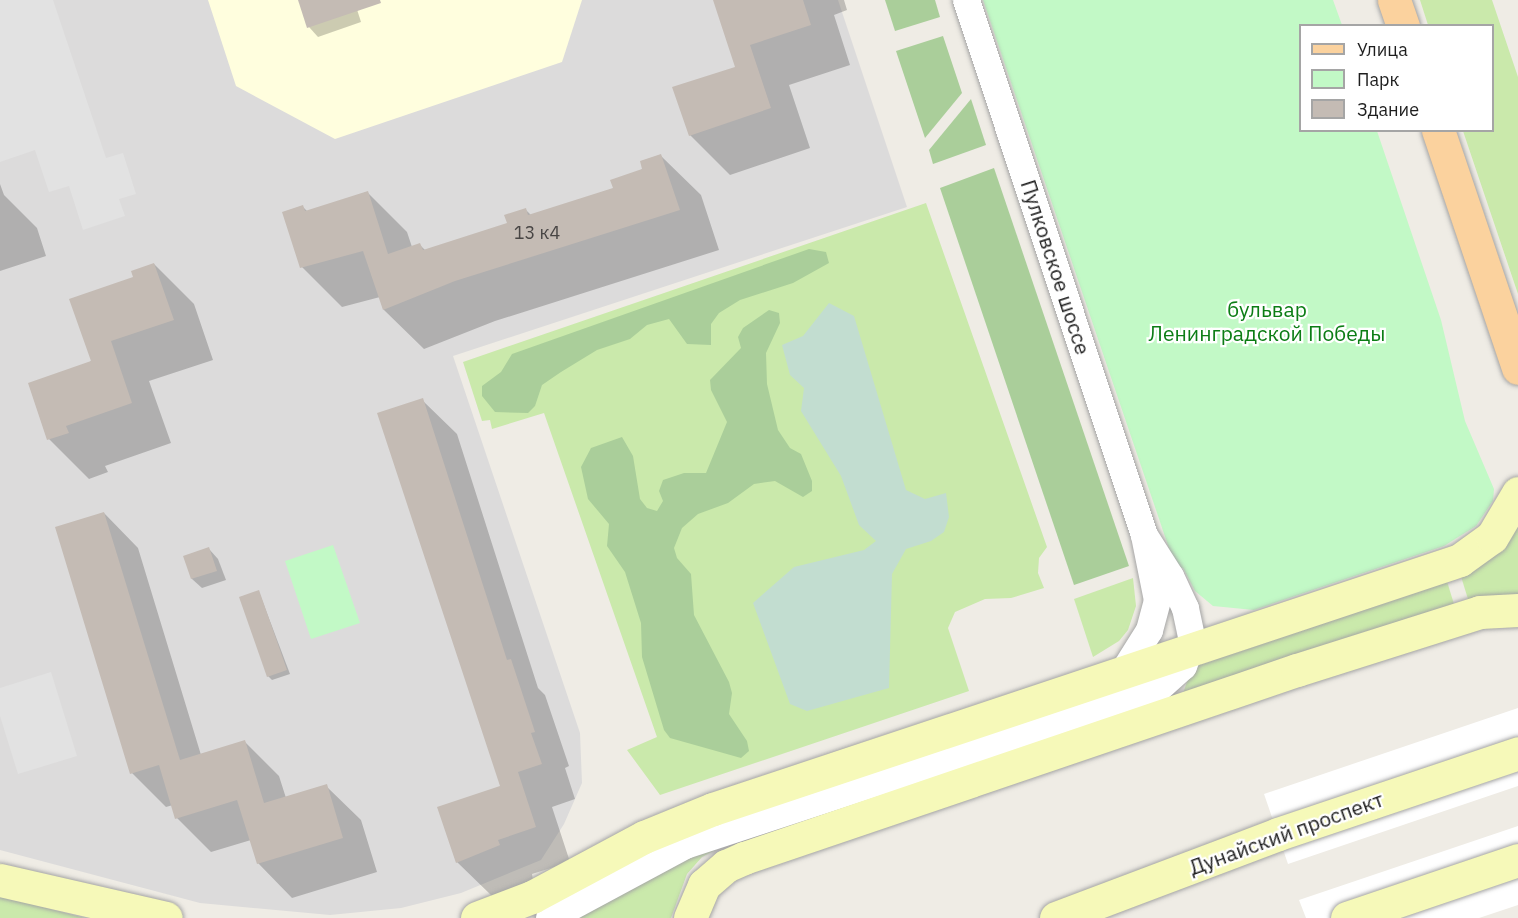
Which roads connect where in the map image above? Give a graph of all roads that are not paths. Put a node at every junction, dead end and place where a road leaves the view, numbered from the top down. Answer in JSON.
{"nodes":[{"id":1,"x":966,"y":0,"type":"edge"},
{"id":2,"x":1394,"y":0,"type":"edge"},
{"id":3,"x":1402,"y":24,"type":"edge"},
{"id":4,"x":1439,"y":132,"type":"edge"},
{"id":5,"x":1518,"y":368,"type":"edge"},
{"id":6,"x":1518,"y":493,"type":"edge"},
{"id":7,"x":1144,"y":535,"type":"junction"},
{"id":8,"x":1185,"y":608,"type":"junction"},
{"id":9,"x":1518,"y":610,"type":"edge"},
{"id":10,"x":1254,"y":628,"type":"junction"},
{"id":11,"x":1191,"y":651,"type":"junction"},
{"id":12,"x":1120,"y":676,"type":"junction"},
{"id":13,"x":1518,"y":753,"type":"edge"},
{"id":14,"x":1518,"y":860,"type":"edge"},
{"id":15,"x":0,"y":880,"type":"edge"},
{"id":16,"x":56,"y":895,"type":"junction"},
{"id":17,"x":122,"y":918,"type":"edge"},
{"id":18,"x":166,"y":918,"type":"edge"},
{"id":19,"x":477,"y":918,"type":"edge"},
{"id":20,"x":549,"y":918,"type":"edge"},
{"id":21,"x":690,"y":918,"type":"edge"},
{"id":22,"x":1056,"y":918,"type":"edge"},
{"id":23,"x":1347,"y":918,"type":"edge"}],
"edges":[{"from":1,"to":7,"type":"street","name":"Пулковское шоссе"},
{"from":2,"to":3,"type":"main road"},
{"from":4,"to":5,"type":"main road"},
{"from":6,"to":10,"type":"main road","name":"Пулковское шоссе"},
{"from":7,"to":8,"type":"street","name":"Пулковское шоссе"},
{"from":7,"to":12,"type":"street","name":"Пулковское шоссе"},
{"from":8,"to":10,"type":"street","name":"Пулковское шоссе"},
{"from":8,"to":11,"type":"street","name":"Пулковское шоссе"},
{"from":9,"to":21,"type":"main road"},
{"from":10,"to":11,"type":"main road"},
{"from":11,"to":12,"type":"main road"},
{"from":11,"to":20,"type":"street"},
{"from":12,"to":19,"type":"main road"},
{"from":13,"to":22,"type":"main road","name":"Дунайский проспект"},
{"from":14,"to":23,"type":"main road"},
{"from":15,"to":16,"type":"main road"},
{"from":16,"to":17,"type":"main road"},
{"from":16,"to":18,"type":"main road"}]}
